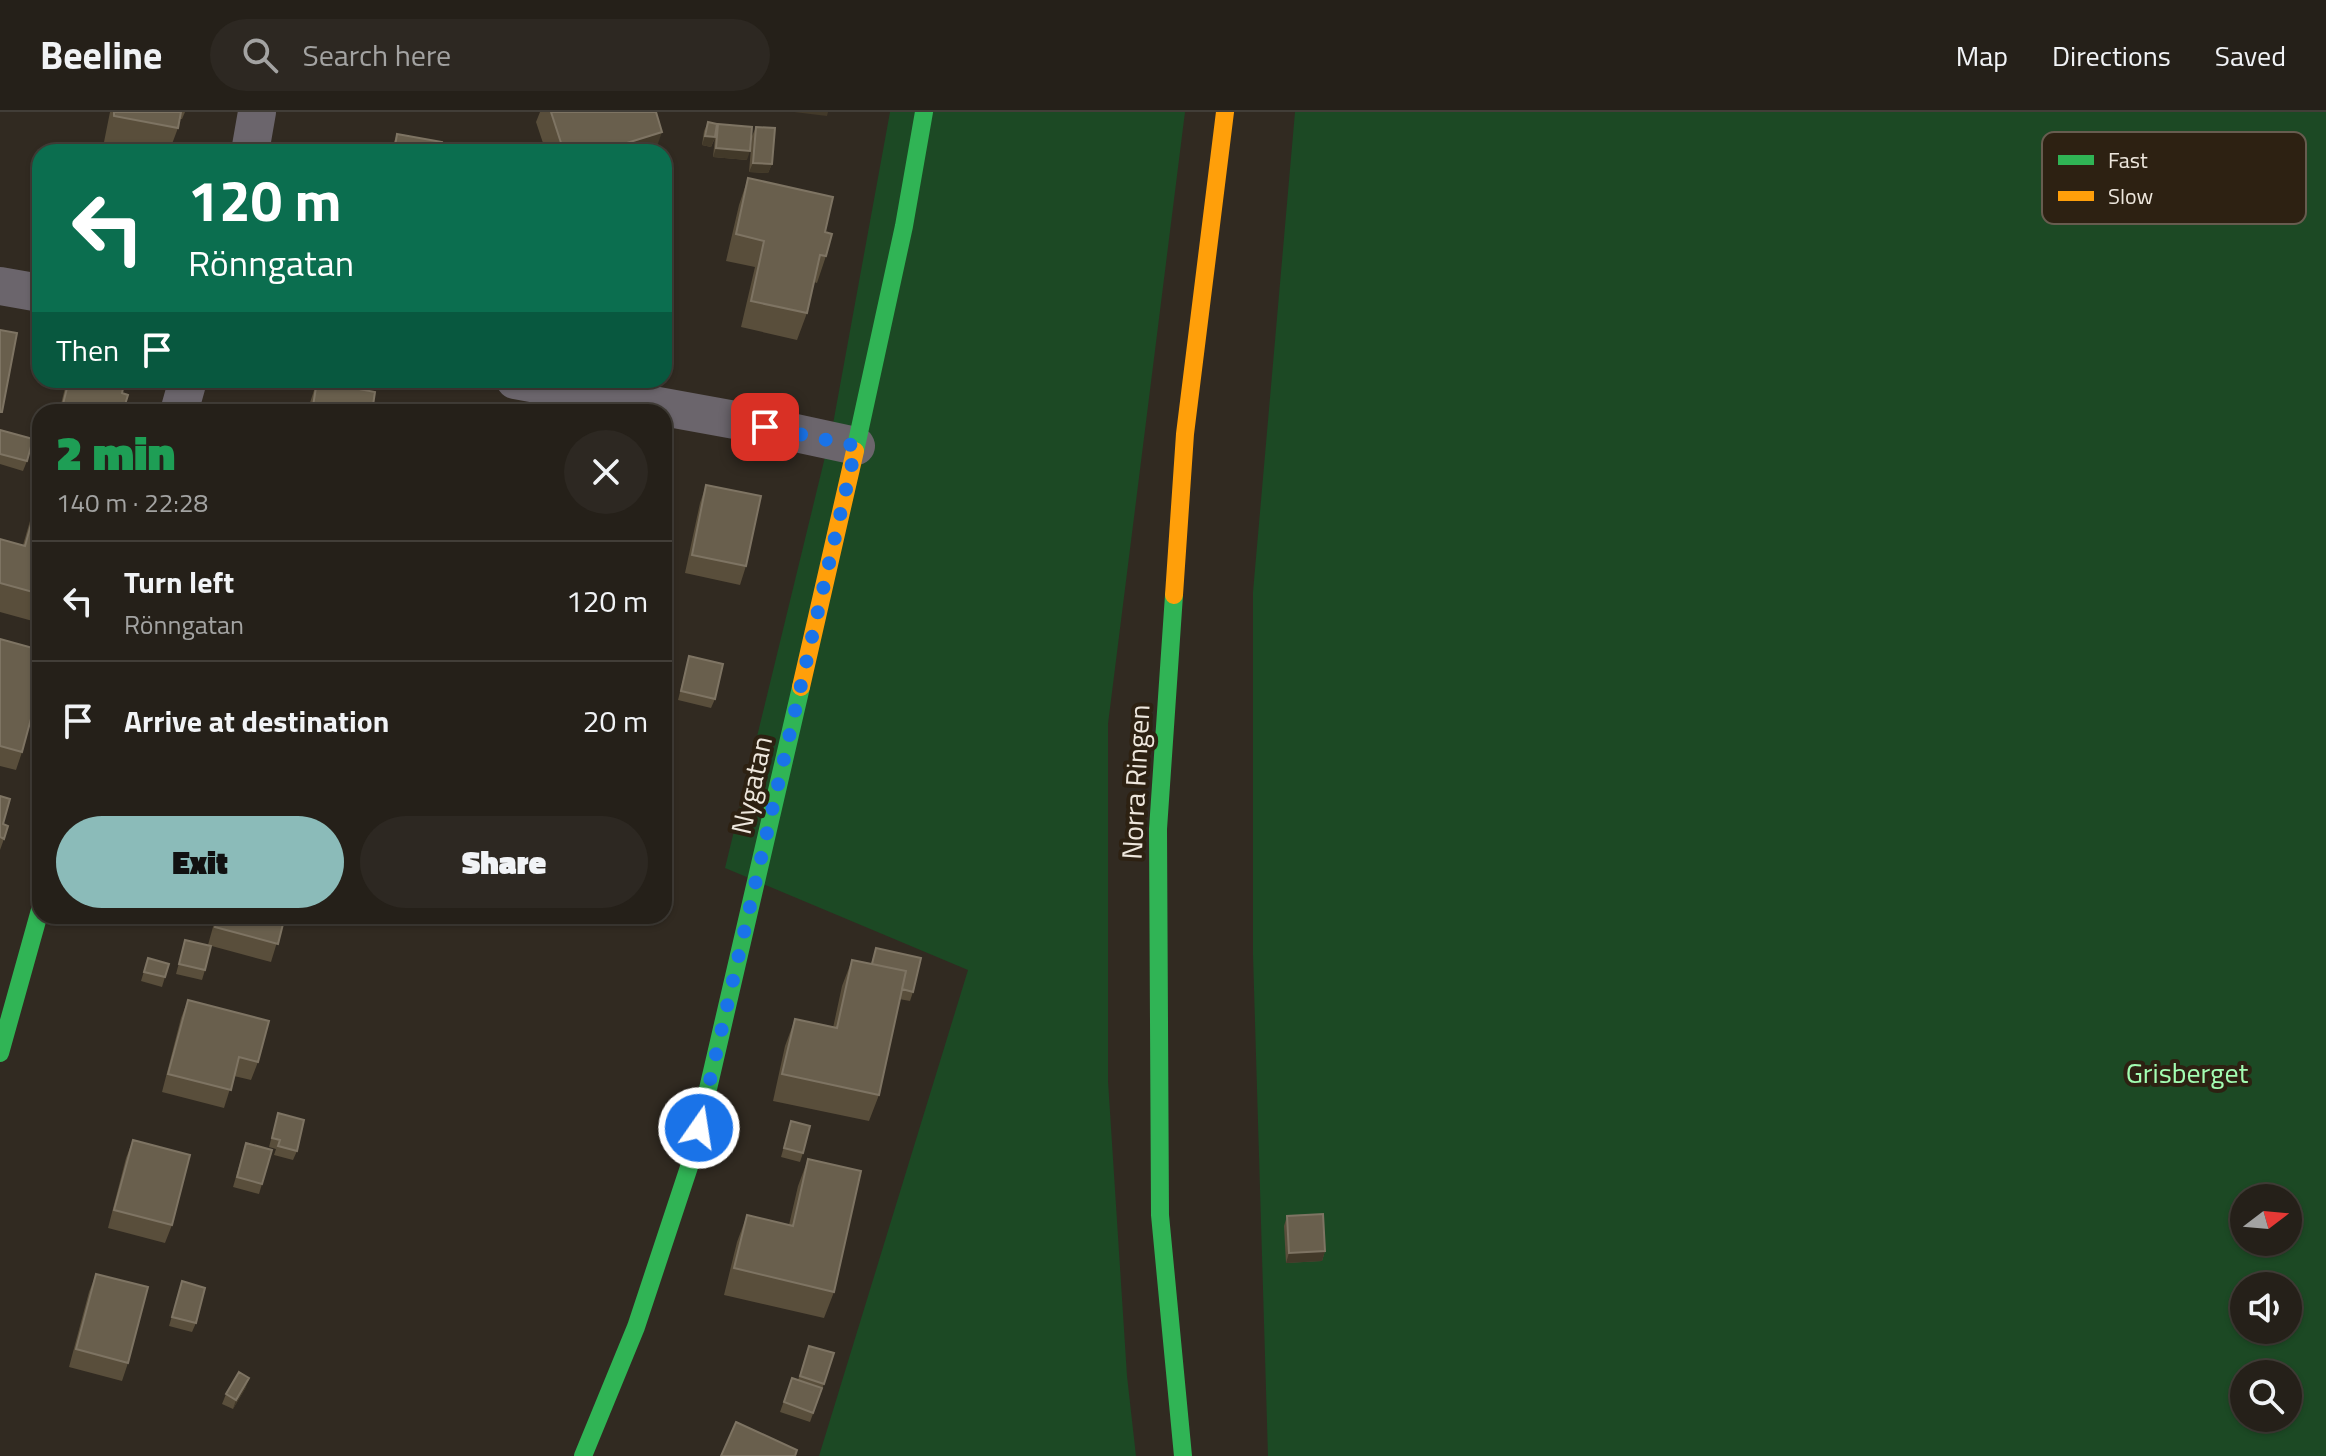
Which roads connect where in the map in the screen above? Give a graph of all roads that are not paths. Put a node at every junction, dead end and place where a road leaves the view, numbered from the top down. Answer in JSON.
{"nodes":[{"id":1,"x":924,"y":112,"type":"edge"},
{"id":2,"x":1225,"y":112,"type":"edge"},
{"id":3,"x":0,"y":286,"type":"edge"},
{"id":4,"x":32,"y":292,"type":"edge"},
{"id":5,"x":559,"y":388,"type":"edge"},
{"id":6,"x":647,"y":404,"type":"edge"},
{"id":7,"x":672,"y":409,"type":"edge"},
{"id":8,"x":856,"y":446,"type":"junction"},
{"id":9,"x":36,"y":924,"type":"edge"},
{"id":10,"x":0,"y":1053,"type":"edge"},
{"id":11,"x":583,"y":1456,"type":"edge"},
{"id":12,"x":1183,"y":1456,"type":"edge"}],
"edges":[{"from":1,"to":8,"type":"street","name":"Nygatan"},
{"from":2,"to":12,"type":"street","name":"Norra Ringen"},
{"from":3,"to":4,"type":"street"},
{"from":5,"to":6,"type":"street"},
{"from":7,"to":8,"type":"street"},
{"from":8,"to":11,"type":"street","name":"Nygatan"},
{"from":9,"to":10,"type":"street"}]}
